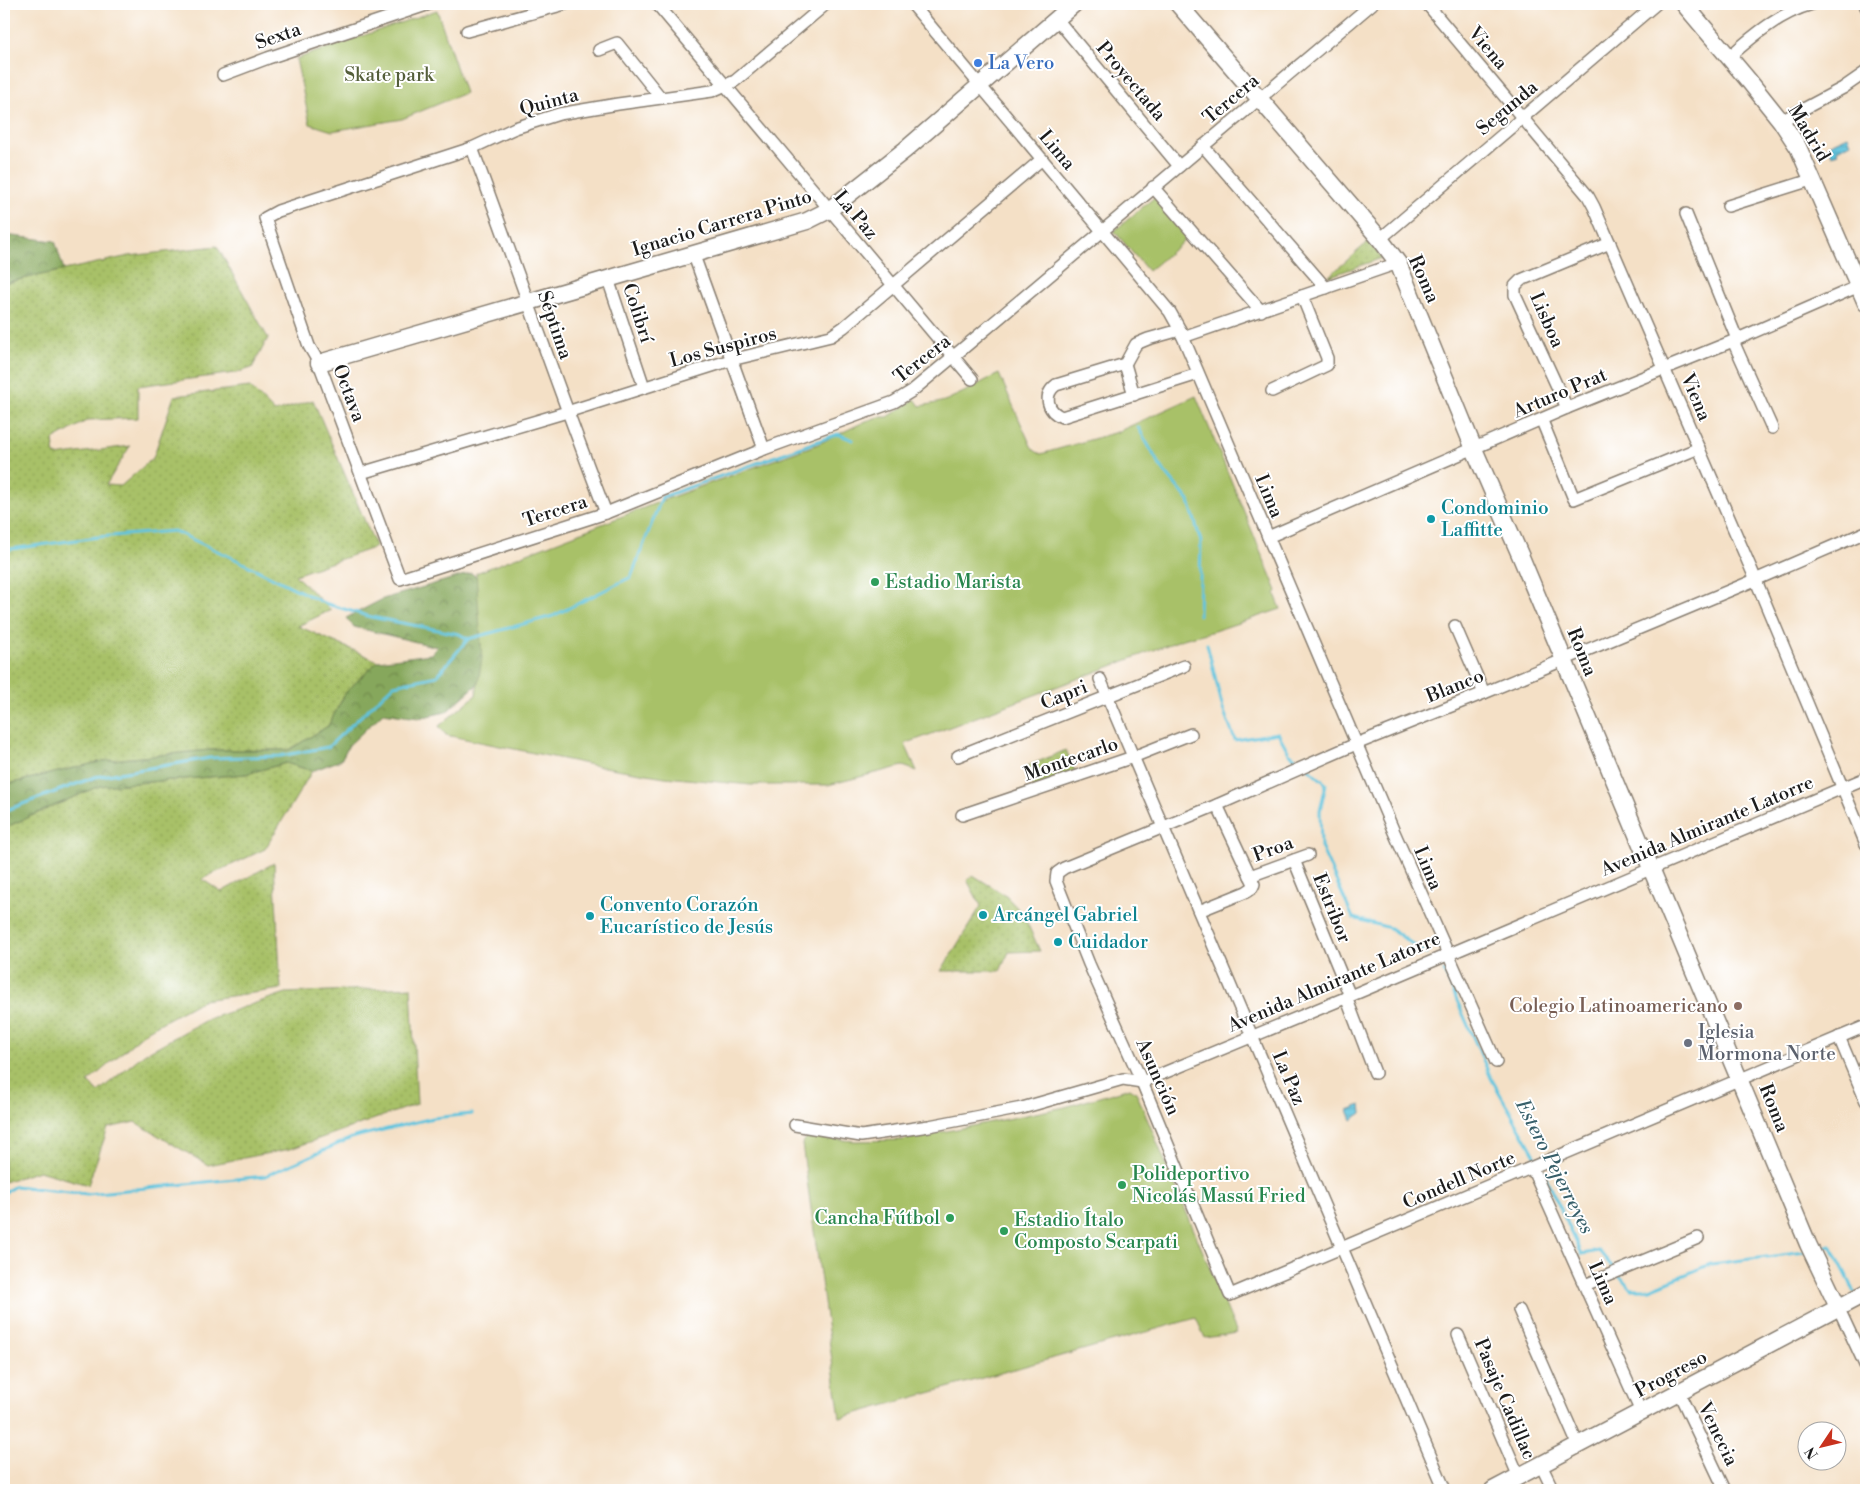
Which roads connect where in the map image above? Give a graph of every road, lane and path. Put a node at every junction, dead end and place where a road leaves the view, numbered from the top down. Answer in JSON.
{"nodes":[{"id":1,"x":428,"y":4,"type":"edge"},
{"id":2,"x":564,"y":4,"type":"edge"},
{"id":3,"x":657,"y":4,"type":"edge"},
{"id":4,"x":826,"y":4,"type":"edge"},
{"id":5,"x":912,"y":4,"type":"edge"},
{"id":6,"x":1074,"y":4,"type":"edge"},
{"id":7,"x":1178,"y":4,"type":"edge"},
{"id":8,"x":1372,"y":4,"type":"edge"},
{"id":9,"x":1427,"y":4,"type":"edge"},
{"id":10,"x":1656,"y":4,"type":"edge"},
{"id":11,"x":1684,"y":4,"type":"edge"},
{"id":12,"x":1812,"y":4,"type":"edge"},
{"id":13,"x":1056,"y":18,"type":"junction"},
{"id":14,"x":467,"y":31,"type":"dead end"},
{"id":15,"x":599,"y":50,"type":"dead end"},
{"id":16,"x":1729,"y":57,"type":"junction"},
{"id":17,"x":1866,"y":72,"type":"edge"},
{"id":18,"x":224,"y":75,"type":"dead end"},
{"id":19,"x":980,"y":85,"type":"junction"},
{"id":20,"x":725,"y":86,"type":"junction"},
{"id":21,"x":661,"y":98,"type":"junction"},
{"id":22,"x":1258,"y":99,"type":"junction"},
{"id":23,"x":1523,"y":117,"type":"junction"},
{"id":24,"x":1781,"y":121,"type":"junction"},
{"id":25,"x":1203,"y":146,"type":"junction"},
{"id":26,"x":472,"y":148,"type":"junction"},
{"id":27,"x":1042,"y":159,"type":"junction"},
{"id":28,"x":1179,"y":166,"type":"junction"},
{"id":29,"x":1814,"y":179,"type":"junction"},
{"id":30,"x":1153,"y":187,"type":"junction"},
{"id":31,"x":1728,"y":206,"type":"dead end"},
{"id":32,"x":829,"y":210,"type":"junction"},
{"id":33,"x":1686,"y":214,"type":"dead end"},
{"id":34,"x":265,"y":218,"type":"joint"},
{"id":35,"x":1102,"y":231,"type":"junction"},
{"id":36,"x":1380,"y":239,"type":"junction"},
{"id":37,"x":1610,"y":243,"type":"junction"},
{"id":38,"x":693,"y":254,"type":"junction"},
{"id":39,"x":1398,"y":263,"type":"junction"},
{"id":40,"x":608,"y":279,"type":"junction"},
{"id":41,"x":1863,"y":284,"type":"edge"},
{"id":42,"x":892,"y":285,"type":"junction"},
{"id":43,"x":1326,"y":288,"type":"junction"},
{"id":44,"x":1302,"y":296,"type":"junction"},
{"id":45,"x":1866,"y":302,"type":"edge"},
{"id":46,"x":530,"y":303,"type":"junction"},
{"id":47,"x":1261,"y":311,"type":"junction"},
{"id":48,"x":1182,"y":334,"type":"junction"},
{"id":49,"x":1735,"y":340,"type":"junction"},
{"id":50,"x":954,"y":356,"type":"junction"},
{"id":51,"x":732,"y":360,"type":"junction"},
{"id":52,"x":319,"y":363,"type":"junction"},
{"id":53,"x":1124,"y":364,"type":"junction"},
{"id":54,"x":1664,"y":369,"type":"junction"},
{"id":55,"x":1198,"y":374,"type":"junction"},
{"id":56,"x":972,"y":379,"type":"dead end"},
{"id":57,"x":644,"y":387,"type":"junction"},
{"id":58,"x":1272,"y":391,"type":"dead end"},
{"id":59,"x":1134,"y":395,"type":"junction"},
{"id":60,"x":1567,"y":408,"type":"junction"},
{"id":61,"x":566,"y":412,"type":"junction"},
{"id":62,"x":1542,"y":420,"type":"junction"},
{"id":63,"x":1772,"y":428,"type":"dead end"},
{"id":64,"x":764,"y":448,"type":"junction"},
{"id":65,"x":1699,"y":448,"type":"junction"},
{"id":66,"x":1474,"y":449,"type":"junction"},
{"id":67,"x":361,"y":473,"type":"junction"},
{"id":68,"x":606,"y":513,"type":"junction"},
{"id":69,"x":1866,"y":532,"type":"edge"},
{"id":70,"x":1268,"y":537,"type":"junction"},
{"id":71,"x":400,"y":579,"type":"joint"},
{"id":72,"x":1755,"y":580,"type":"junction"},
{"id":73,"x":1455,"y":626,"type":"dead end"},
{"id":74,"x":1563,"y":660,"type":"junction"},
{"id":75,"x":1184,"y":666,"type":"dead end"},
{"id":76,"x":1100,"y":679,"type":"dead end"},
{"id":77,"x":1484,"y":693,"type":"junction"},
{"id":78,"x":1108,"y":697,"type":"junction"},
{"id":79,"x":1191,"y":734,"type":"dead end"},
{"id":80,"x":1356,"y":744,"type":"junction"},
{"id":81,"x":958,"y":756,"type":"dead end"},
{"id":82,"x":1133,"y":757,"type":"junction"},
{"id":83,"x":1866,"y":778,"type":"edge"},
{"id":84,"x":1842,"y":788,"type":"junction"},
{"id":85,"x":1217,"y":805,"type":"junction"},
{"id":86,"x":962,"y":815,"type":"dead end"},
{"id":87,"x":1164,"y":826,"type":"junction"},
{"id":88,"x":1866,"y":844,"type":"edge"},
{"id":89,"x":1308,"y":855,"type":"dead end"},
{"id":90,"x":1294,"y":860,"type":"junction"},
{"id":91,"x":1651,"y":868,"type":"junction"},
{"id":92,"x":1056,"y":872,"type":"joint"},
{"id":93,"x":1250,"y":876,"type":"junction"},
{"id":94,"x":1199,"y":911,"type":"junction"},
{"id":95,"x":1446,"y":954,"type":"junction"},
{"id":96,"x":1348,"y":997,"type":"junction"},
{"id":97,"x":1866,"y":1026,"type":"edge"},
{"id":98,"x":1253,"y":1036,"type":"junction"},
{"id":99,"x":1839,"y":1037,"type":"junction"},
{"id":100,"x":1496,"y":1062,"type":"dead end"},
{"id":101,"x":1375,"y":1073,"type":"dead end"},
{"id":102,"x":1740,"y":1079,"type":"junction"},
{"id":103,"x":1142,"y":1082,"type":"junction"},
{"id":104,"x":1866,"y":1102,"type":"edge"},
{"id":105,"x":795,"y":1125,"type":"dead end"},
{"id":106,"x":1538,"y":1165,"type":"junction"},
{"id":107,"x":1698,"y":1238,"type":"dead end"},
{"id":108,"x":1341,"y":1249,"type":"junction"},
{"id":109,"x":1585,"y":1285,"type":"junction"},
{"id":110,"x":1866,"y":1293,"type":"edge"},
{"id":111,"x":1230,"y":1295,"type":"joint"},
{"id":112,"x":1844,"y":1304,"type":"junction"},
{"id":113,"x":1519,"y":1310,"type":"dead end"},
{"id":114,"x":1458,"y":1335,"type":"dead end"},
{"id":115,"x":1866,"y":1368,"type":"edge"},
{"id":116,"x":1679,"y":1393,"type":"junction"},
{"id":117,"x":1641,"y":1412,"type":"junction"},
{"id":118,"x":1578,"y":1445,"type":"junction"},
{"id":119,"x":1541,"y":1465,"type":"junction"},
{"id":120,"x":1519,"y":1476,"type":"junction"},
{"id":121,"x":1445,"y":1490,"type":"edge"},
{"id":122,"x":1493,"y":1490,"type":"edge"},
{"id":123,"x":1553,"y":1490,"type":"edge"},
{"id":124,"x":1726,"y":1490,"type":"edge"}],
"edges":[{"from":1,"to":18,"type":"street","name":"Sexta"},
{"from":2,"to":14,"type":"street"},
{"from":3,"to":20,"type":"street","name":"La Paz"},
{"from":4,"to":20,"type":"street","name":"Quinta"},
{"from":5,"to":19,"type":"street","name":"Lima"},
{"from":6,"to":13,"type":"street","name":"Ignacio Carrera Pinto"},
{"from":7,"to":22,"type":"street","name":"Roma"},
{"from":8,"to":22,"type":"street","name":"Tercera"},
{"from":9,"to":23,"type":"street","name":"Viena"},
{"from":10,"to":23,"type":"street","name":"Segunda"},
{"from":11,"to":16,"type":"street","name":"Madrid"},
{"from":12,"to":16,"type":"street"},
{"from":13,"to":19,"type":"street","name":"Ignacio Carrera Pinto"},
{"from":13,"to":28,"type":"street","name":"Proyectada"},
{"from":15,"to":21,"type":"street"},
{"from":16,"to":24,"type":"street","name":"Madrid"},
{"from":17,"to":24,"type":"street"},
{"from":19,"to":27,"type":"street","name":"Lima"},
{"from":19,"to":32,"type":"street","name":"Ignacio Carrera Pinto"},
{"from":20,"to":21,"type":"street","name":"Quinta"},
{"from":20,"to":32,"type":"street","name":"La Paz"},
{"from":21,"to":26,"type":"street","name":"Quinta"},
{"from":22,"to":25,"type":"street","name":"Tercera"},
{"from":22,"to":36,"type":"street","name":"Roma"},
{"from":23,"to":36,"type":"street","name":"Segunda"},
{"from":23,"to":37,"type":"street","name":"Viena"},
{"from":24,"to":29,"type":"street","name":"Madrid"},
{"from":25,"to":28,"type":"street","name":"Tercera"},
{"from":25,"to":43,"type":"street"},
{"from":26,"to":34,"type":"street","name":"Quinta"},
{"from":26,"to":46,"type":"street","name":"Séptima"},
{"from":27,"to":35,"type":"street","name":"Lima"},
{"from":27,"to":42,"type":"street","name":"Los Suspiros"},
{"from":28,"to":30,"type":"street","name":"Tercera"},
{"from":29,"to":31,"type":"street"},
{"from":29,"to":41,"type":"street","name":"Madrid"},
{"from":30,"to":35,"type":"street","name":"Tercera"},
{"from":30,"to":47,"type":"street"},
{"from":32,"to":38,"type":"street","name":"Ignacio Carrera Pinto"},
{"from":32,"to":42,"type":"street","name":"La Paz"},
{"from":33,"to":49,"type":"street"},
{"from":34,"to":52,"type":"street","name":"Octava"},
{"from":35,"to":48,"type":"street","name":"Lima"},
{"from":35,"to":50,"type":"street","name":"Tercera"},
{"from":36,"to":39,"type":"street","name":"Roma"},
{"from":37,"to":54,"type":"street","name":"Viena"},
{"from":37,"to":60,"type":"street","name":"Lisboa"},
{"from":38,"to":40,"type":"street","name":"Ignacio Carrera Pinto"},
{"from":38,"to":51,"type":"street"},
{"from":39,"to":43,"type":"street"},
{"from":39,"to":66,"type":"street","name":"Roma"},
{"from":40,"to":46,"type":"street","name":"Ignacio Carrera Pinto"},
{"from":40,"to":57,"type":"street","name":"Colibrí"},
{"from":41,"to":45,"type":"street","name":"Madrid"},
{"from":41,"to":49,"type":"street","name":"Arturo Prat"},
{"from":42,"to":50,"type":"street","name":"La Paz"},
{"from":42,"to":51,"type":"street","name":"Los Suspiros"},
{"from":43,"to":44,"type":"street"},
{"from":44,"to":47,"type":"street"},
{"from":44,"to":58,"type":"street"},
{"from":46,"to":52,"type":"street","name":"Ignacio Carrera Pinto"},
{"from":46,"to":61,"type":"street","name":"Séptima"},
{"from":47,"to":48,"type":"street"},
{"from":48,"to":53,"type":"street"},
{"from":48,"to":55,"type":"street","name":"Lima"},
{"from":49,"to":54,"type":"street","name":"Arturo Prat"},
{"from":49,"to":63,"type":"street"},
{"from":50,"to":56,"type":"street","name":"La Paz"},
{"from":50,"to":64,"type":"street","name":"Tercera"},
{"from":51,"to":57,"type":"street","name":"Los Suspiros"},
{"from":51,"to":64,"type":"street"},
{"from":52,"to":67,"type":"street","name":"Octava"},
{"from":53,"to":59,"type":"street"},
{"from":53,"to":59,"type":"street"},
{"from":54,"to":60,"type":"street","name":"Arturo Prat"},
{"from":54,"to":65,"type":"street","name":"Viena"},
{"from":55,"to":59,"type":"street"},
{"from":55,"to":70,"type":"street","name":"Lima"},
{"from":57,"to":61,"type":"street","name":"Los Suspiros"},
{"from":60,"to":62,"type":"street","name":"Arturo Prat"},
{"from":61,"to":67,"type":"street","name":"Los Suspiros"},
{"from":61,"to":68,"type":"street","name":"Séptima"},
{"from":62,"to":65,"type":"street"},
{"from":62,"to":66,"type":"street","name":"Arturo Prat"},
{"from":64,"to":68,"type":"street","name":"Tercera"},
{"from":65,"to":72,"type":"street","name":"Viena"},
{"from":66,"to":70,"type":"street","name":"Arturo Prat"},
{"from":66,"to":74,"type":"street","name":"Roma"},
{"from":67,"to":71,"type":"street","name":"Octava"},
{"from":68,"to":71,"type":"street","name":"Tercera"},
{"from":69,"to":72,"type":"street","name":"Blanco"},
{"from":70,"to":80,"type":"street","name":"Lima"},
{"from":72,"to":74,"type":"street","name":"Blanco"},
{"from":72,"to":84,"type":"street","name":"Viena"},
{"from":73,"to":77,"type":"street"},
{"from":74,"to":77,"type":"street","name":"Blanco"},
{"from":74,"to":91,"type":"street","name":"Roma"},
{"from":75,"to":78,"type":"street","name":"Capri"},
{"from":76,"to":78,"type":"street","name":"La Paz"},
{"from":77,"to":80,"type":"street","name":"Blanco"},
{"from":78,"to":81,"type":"street","name":"Capri"},
{"from":78,"to":82,"type":"street","name":"La Paz"},
{"from":79,"to":82,"type":"street","name":"Montecarlo"},
{"from":80,"to":85,"type":"street","name":"Blanco"},
{"from":80,"to":95,"type":"street","name":"Lima"},
{"from":82,"to":86,"type":"street","name":"Montecarlo"},
{"from":82,"to":87,"type":"street","name":"La Paz"},
{"from":83,"to":84,"type":"street","name":"Avenida Almirante Latorre"},
{"from":84,"to":88,"type":"street","name":"Viena"},
{"from":84,"to":91,"type":"street","name":"Avenida Almirante Latorre"},
{"from":85,"to":87,"type":"street","name":"Blanco"},
{"from":85,"to":93,"type":"street"},
{"from":87,"to":92,"type":"street","name":"Blanco"},
{"from":87,"to":94,"type":"street","name":"La Paz"},
{"from":89,"to":90,"type":"street","name":"Proa"},
{"from":90,"to":93,"type":"street","name":"Proa"},
{"from":90,"to":96,"type":"street","name":"Estribor"},
{"from":91,"to":95,"type":"street","name":"Avenida Almirante Latorre"},
{"from":91,"to":102,"type":"street","name":"Roma"},
{"from":92,"to":103,"type":"street","name":"Asunción"},
{"from":93,"to":94,"type":"street","name":"Proa"},
{"from":94,"to":98,"type":"street","name":"La Paz"},
{"from":95,"to":96,"type":"street","name":"Avenida Almirante Latorre"},
{"from":95,"to":100,"type":"street","name":"Lima"},
{"from":96,"to":98,"type":"street","name":"Avenida Almirante Latorre"},
{"from":96,"to":101,"type":"street","name":"Estribor"},
{"from":97,"to":99,"type":"street","name":"Condell Norte"},
{"from":98,"to":103,"type":"street","name":"Avenida Almirante Latorre"},
{"from":98,"to":108,"type":"street","name":"La Paz"},
{"from":99,"to":102,"type":"street","name":"Condell Norte"},
{"from":99,"to":104,"type":"street"},
{"from":102,"to":106,"type":"street","name":"Condell Norte"},
{"from":102,"to":112,"type":"street","name":"Roma"},
{"from":103,"to":105,"type":"street","name":"Avenida Almirante Latorre"},
{"from":103,"to":111,"type":"street","name":"Asunción"},
{"from":106,"to":108,"type":"street","name":"Condell Norte"},
{"from":106,"to":109,"type":"street","name":"Lima"},
{"from":107,"to":109,"type":"street"},
{"from":108,"to":111,"type":"street","name":"Condell Norte"},
{"from":108,"to":121,"type":"street","name":"La Paz"},
{"from":109,"to":117,"type":"street","name":"Lima"},
{"from":110,"to":112,"type":"street","name":"Progreso"},
{"from":112,"to":115,"type":"street","name":"Roma"},
{"from":112,"to":116,"type":"street","name":"Progreso"},
{"from":113,"to":118,"type":"street"},
{"from":114,"to":120,"type":"street","name":"Pasaje Cadillac"},
{"from":116,"to":117,"type":"street","name":"Progreso"},
{"from":116,"to":124,"type":"street","name":"Venecia"},
{"from":117,"to":118,"type":"street","name":"Progreso"},
{"from":118,"to":119,"type":"street","name":"Progreso"},
{"from":119,"to":120,"type":"street","name":"Progreso"},
{"from":119,"to":123,"type":"street"},
{"from":120,"to":122,"type":"street","name":"Progreso"}]}
